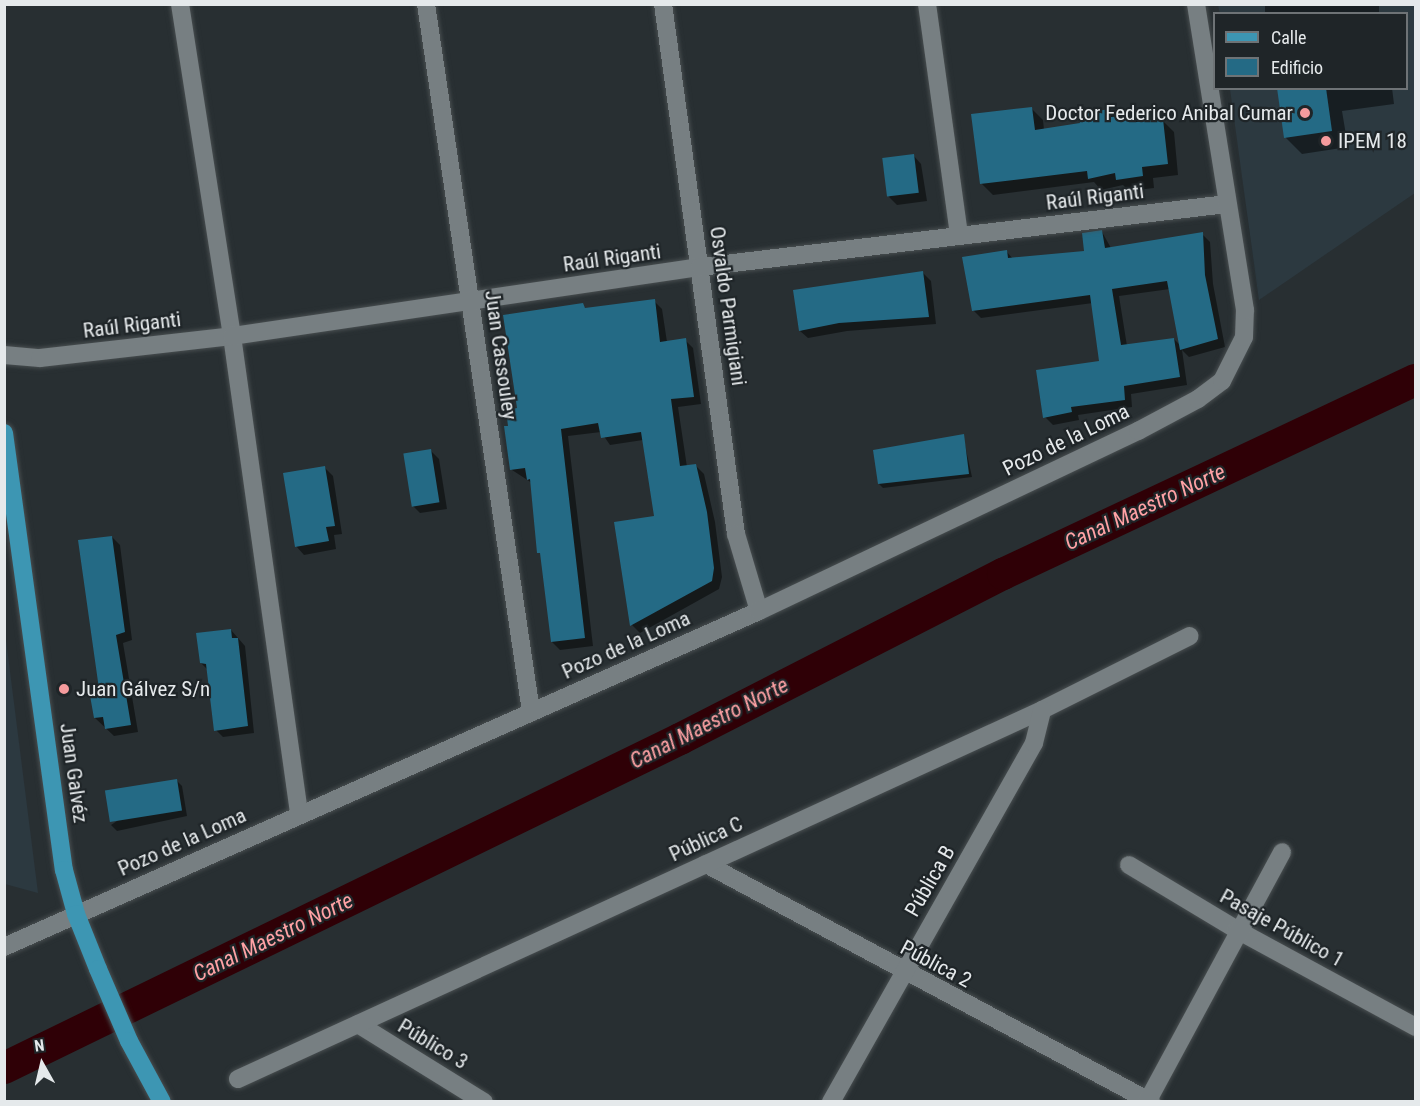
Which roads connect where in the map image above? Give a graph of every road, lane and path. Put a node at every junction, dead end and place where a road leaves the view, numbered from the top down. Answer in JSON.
{"nodes":[{"id":1,"x":180,"y":4,"type":"edge"},
{"id":2,"x":426,"y":4,"type":"edge"},
{"id":3,"x":663,"y":4,"type":"edge"},
{"id":4,"x":927,"y":4,"type":"edge"},
{"id":5,"x":1196,"y":4,"type":"edge"},
{"id":6,"x":1227,"y":204,"type":"junction"},
{"id":7,"x":959,"y":236,"type":"junction"},
{"id":8,"x":700,"y":267,"type":"junction"},
{"id":9,"x":470,"y":301,"type":"junction"},
{"id":10,"x":232,"y":336,"type":"junction"},
{"id":11,"x":4,"y":355,"type":"edge"},
{"id":12,"x":4,"y":433,"type":"edge"},
{"id":13,"x":759,"y":611,"type":"junction"},
{"id":14,"x":1190,"y":636,"type":"dead end"},
{"id":15,"x":1042,"y":710,"type":"junction"},
{"id":16,"x":531,"y":712,"type":"junction"},
{"id":17,"x":299,"y":813,"type":"junction"},
{"id":18,"x":1282,"y":852,"type":"dead end"},
{"id":19,"x":706,"y":864,"type":"junction"},
{"id":20,"x":1129,"y":865,"type":"dead end"},
{"id":21,"x":76,"y":914,"type":"junction"},
{"id":22,"x":1237,"y":930,"type":"junction"},
{"id":23,"x":9,"y":941,"type":"edge"},
{"id":24,"x":904,"y":973,"type":"junction"},
{"id":25,"x":358,"y":1024,"type":"junction"},
{"id":26,"x":1416,"y":1027,"type":"edge"},
{"id":27,"x":238,"y":1079,"type":"dead end"},
{"id":28,"x":162,"y":1101,"type":"edge"},
{"id":29,"x":484,"y":1101,"type":"edge"},
{"id":30,"x":831,"y":1101,"type":"edge"},
{"id":31,"x":1148,"y":1101,"type":"edge"}],
"edges":[{"from":1,"to":10,"type":"street"},
{"from":2,"to":9,"type":"street","name":"Juan Cassouley"},
{"from":3,"to":8,"type":"street","name":"Osvaldo Parmigiani"},
{"from":4,"to":7,"type":"street"},
{"from":5,"to":6,"type":"street"},
{"from":6,"to":7,"type":"street","name":"Raúl Riganti"},
{"from":6,"to":13,"type":"street","name":"Pozo de la Loma"},
{"from":7,"to":8,"type":"street","name":"Raúl Riganti"},
{"from":8,"to":9,"type":"street","name":"Raúl Riganti"},
{"from":8,"to":13,"type":"street","name":"Osvaldo Parmigiani"},
{"from":9,"to":10,"type":"street","name":"Raúl Riganti"},
{"from":9,"to":16,"type":"street","name":"Juan Cassouley"},
{"from":10,"to":11,"type":"street","name":"Raúl Riganti"},
{"from":10,"to":17,"type":"street"},
{"from":12,"to":21,"type":"main road","name":"Juan Galvéz"},
{"from":13,"to":16,"type":"street","name":"Pozo de la Loma"},
{"from":14,"to":15,"type":"street","name":"Pública C"},
{"from":15,"to":19,"type":"street","name":"Pública C"},
{"from":15,"to":24,"type":"street","name":"Pública B"},
{"from":16,"to":17,"type":"street","name":"Pozo de la Loma"},
{"from":17,"to":21,"type":"street","name":"Pozo de la Loma"},
{"from":18,"to":22,"type":"street"},
{"from":19,"to":24,"type":"street","name":"Pública 2"},
{"from":19,"to":25,"type":"street","name":"Pública C"},
{"from":20,"to":22,"type":"street","name":"Pasaje Público 1"},
{"from":21,"to":23,"type":"street","name":"Pozo de la Loma"},
{"from":21,"to":28,"type":"main road","name":"Juan Galvéz"},
{"from":22,"to":26,"type":"street","name":"Pasaje Público 1"},
{"from":22,"to":31,"type":"street"},
{"from":24,"to":30,"type":"street","name":"Pública B"},
{"from":24,"to":31,"type":"street","name":"Pública 2"},
{"from":25,"to":27,"type":"street","name":"Pública C"},
{"from":25,"to":29,"type":"street","name":"Público 3"}]}
